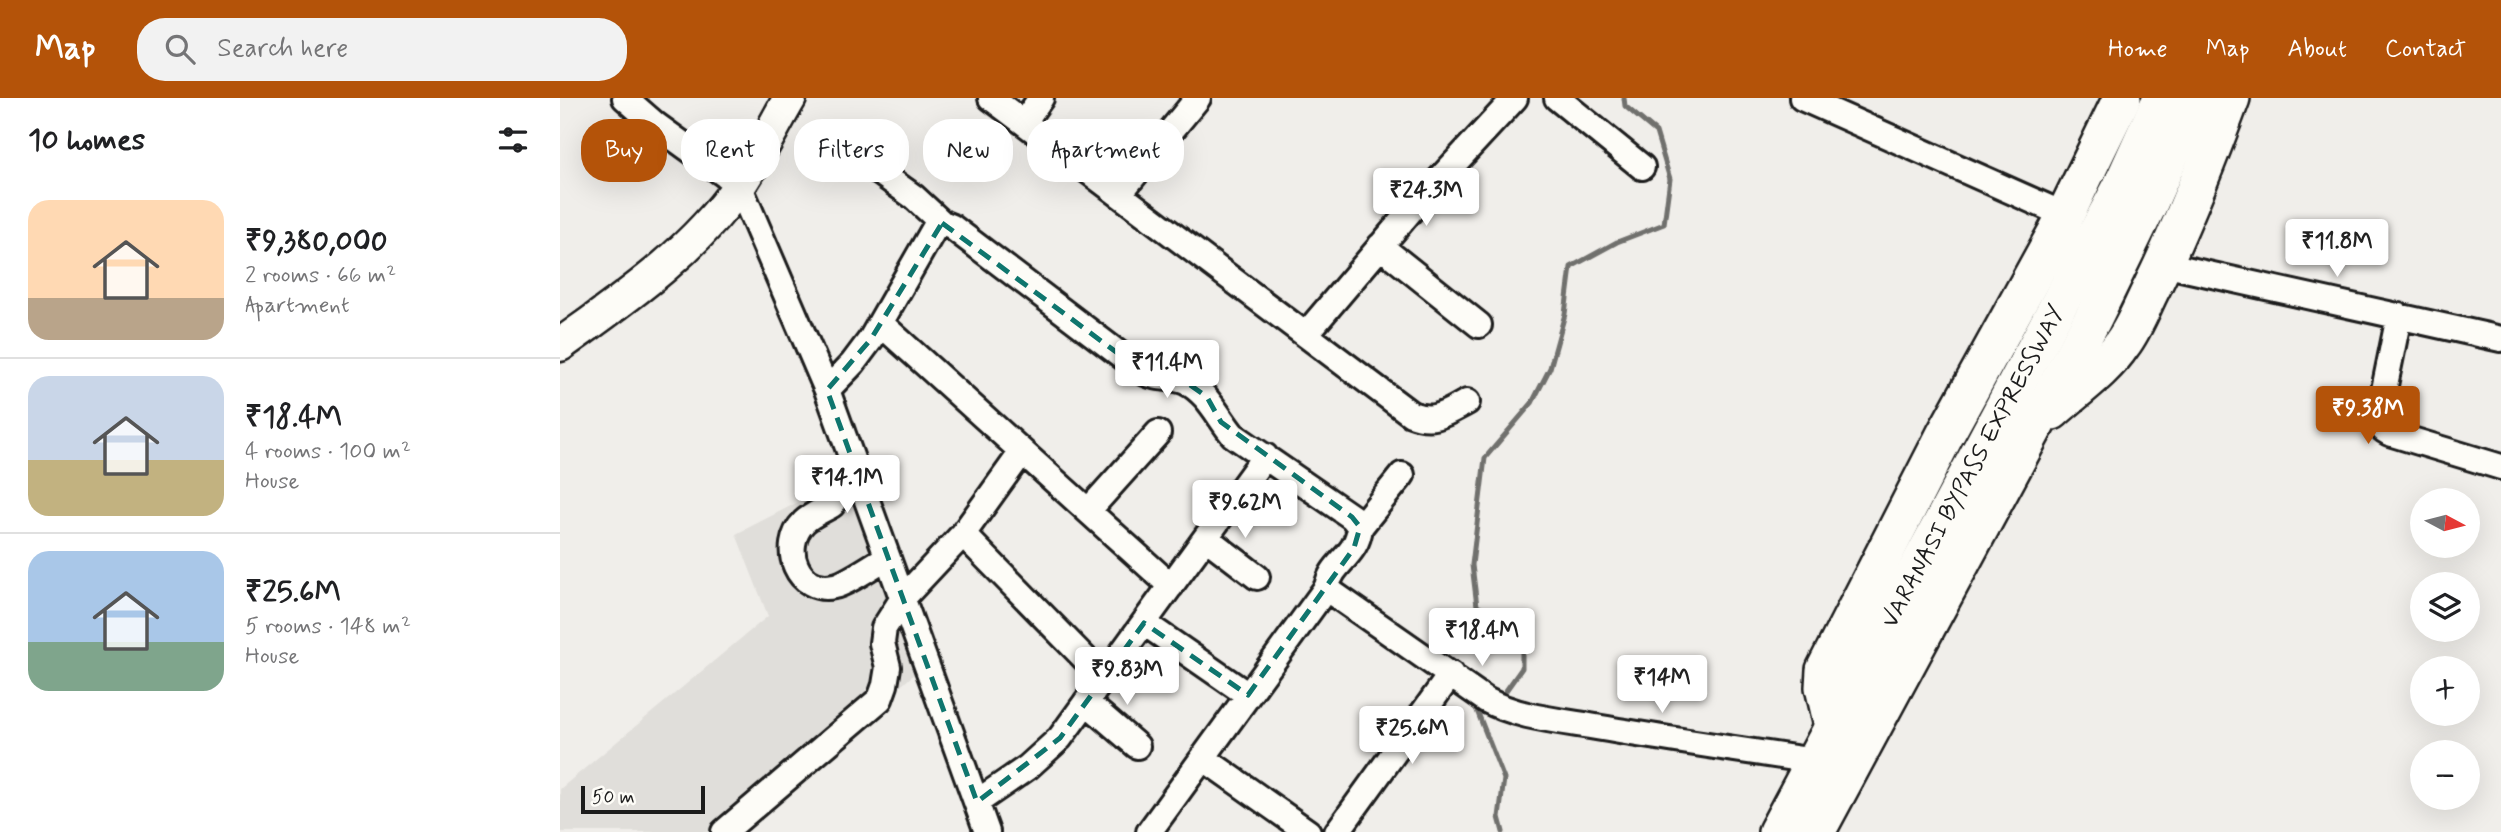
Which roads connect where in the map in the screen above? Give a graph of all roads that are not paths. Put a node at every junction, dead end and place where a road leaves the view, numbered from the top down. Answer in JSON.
{"nodes":[{"id":1,"x":625,"y":98,"type":"edge"},
{"id":2,"x":790,"y":98,"type":"edge"},
{"id":3,"x":991,"y":98,"type":"edge"},
{"id":4,"x":1041,"y":98,"type":"edge"},
{"id":5,"x":1198,"y":98,"type":"edge"},
{"id":6,"x":1515,"y":98,"type":"edge"},
{"id":7,"x":1558,"y":98,"type":"edge"},
{"id":8,"x":1802,"y":98,"type":"edge"},
{"id":9,"x":2122,"y":98,"type":"edge"},
{"id":10,"x":2162,"y":98,"type":"edge"},
{"id":11,"x":2196,"y":98,"type":"edge"},
{"id":12,"x":2231,"y":98,"type":"edge"},
{"id":13,"x":1024,"y":122,"type":"junction"},
{"id":14,"x":1643,"y":167,"type":"dead end"},
{"id":15,"x":893,"y":182,"type":"edge"},
{"id":16,"x":740,"y":185,"type":"junction"},
{"id":17,"x":1119,"y":194,"type":"junction"},
{"id":18,"x":2065,"y":215,"type":"junction"},
{"id":19,"x":942,"y":223,"type":"junction"},
{"id":20,"x":1380,"y":246,"type":"junction"},
{"id":21,"x":2163,"y":264,"type":"junction"},
{"id":22,"x":2399,"y":316,"type":"junction"},
{"id":23,"x":880,"y":323,"type":"junction"},
{"id":24,"x":1479,"y":325,"type":"dead end"},
{"id":25,"x":1306,"y":334,"type":"junction"},
{"id":26,"x":2501,"y":340,"type":"edge"},
{"id":27,"x":560,"y":345,"type":"edge"},
{"id":28,"x":827,"y":390,"type":"junction"},
{"id":29,"x":1467,"y":402,"type":"dead end"},
{"id":30,"x":2034,"y":427,"type":"junction"},
{"id":31,"x":1158,"y":433,"type":"dead end"},
{"id":32,"x":1022,"y":452,"type":"junction"},
{"id":33,"x":1265,"y":456,"type":"junction"},
{"id":34,"x":2501,"y":467,"type":"edge"},
{"id":35,"x":1402,"y":475,"type":"dead end"},
{"id":36,"x":832,"y":505,"type":"dead end"},
{"id":37,"x":1088,"y":511,"type":"junction"},
{"id":38,"x":1360,"y":527,"type":"junction"},
{"id":39,"x":963,"y":534,"type":"junction"},
{"id":40,"x":1206,"y":538,"type":"junction"},
{"id":41,"x":887,"y":557,"type":"junction"},
{"id":42,"x":1257,"y":577,"type":"dead end"},
{"id":43,"x":1171,"y":586,"type":"junction"},
{"id":44,"x":1327,"y":587,"type":"junction"},
{"id":45,"x":903,"y":598,"type":"junction"},
{"id":46,"x":1144,"y":623,"type":"junction"},
{"id":47,"x":1451,"y":674,"type":"junction"},
{"id":48,"x":1104,"y":678,"type":"junction"},
{"id":49,"x":1248,"y":695,"type":"junction"},
{"id":50,"x":1086,"y":702,"type":"junction"},
{"id":51,"x":1833,"y":726,"type":"junction"},
{"id":52,"x":1137,"y":746,"type":"dead end"},
{"id":53,"x":1203,"y":758,"type":"junction"},
{"id":54,"x":1815,"y":761,"type":"junction"},
{"id":55,"x":977,"y":802,"type":"junction"},
{"id":56,"x":724,"y":832,"type":"edge"},
{"id":57,"x":987,"y":832,"type":"edge"},
{"id":58,"x":1149,"y":832,"type":"edge"},
{"id":59,"x":1308,"y":832,"type":"edge"},
{"id":60,"x":1337,"y":832,"type":"edge"},
{"id":61,"x":1777,"y":832,"type":"edge"},
{"id":62,"x":1816,"y":832,"type":"edge"}],
"edges":[{"from":1,"to":16,"type":"street"},
{"from":2,"to":16,"type":"main road"},
{"from":3,"to":13,"type":"street"},
{"from":4,"to":13,"type":"street"},
{"from":5,"to":17,"type":"street"},
{"from":6,"to":20,"type":"street"},
{"from":7,"to":14,"type":"street"},
{"from":8,"to":18,"type":"street"},
{"from":9,"to":18,"type":"highway"},
{"from":10,"to":51,"type":"highway","name":"VARANASI BYPASS EXPRESSWAY"},
{"from":11,"to":30,"type":"highway","name":"VARANASI BYPASS EXPRESSWAY"},
{"from":12,"to":21,"type":"highway"},
{"from":13,"to":17,"type":"street"},
{"from":15,"to":19,"type":"street"},
{"from":16,"to":27,"type":"main road"},
{"from":16,"to":28,"type":"street"},
{"from":17,"to":25,"type":"street"},
{"from":18,"to":51,"type":"highway"},
{"from":19,"to":23,"type":"street"},
{"from":19,"to":33,"type":"street"},
{"from":20,"to":24,"type":"street"},
{"from":20,"to":25,"type":"street"},
{"from":21,"to":22,"type":"street"},
{"from":21,"to":30,"type":"highway"},
{"from":22,"to":26,"type":"street"},
{"from":22,"to":34,"type":"street"},
{"from":23,"to":28,"type":"street"},
{"from":23,"to":32,"type":"street"},
{"from":25,"to":29,"type":"street"},
{"from":28,"to":41,"type":"street"},
{"from":30,"to":62,"type":"highway","name":"VARANASI BYPASS EXPRESSWAY"},
{"from":31,"to":37,"type":"street"},
{"from":32,"to":37,"type":"street"},
{"from":32,"to":39,"type":"street"},
{"from":33,"to":38,"type":"street"},
{"from":33,"to":40,"type":"street"},
{"from":35,"to":38,"type":"street"},
{"from":36,"to":41,"type":"street"},
{"from":37,"to":43,"type":"street"},
{"from":38,"to":44,"type":"street"},
{"from":39,"to":45,"type":"street"},
{"from":39,"to":48,"type":"street"},
{"from":40,"to":42,"type":"street"},
{"from":40,"to":43,"type":"street"},
{"from":41,"to":45,"type":"street"},
{"from":43,"to":46,"type":"street"},
{"from":44,"to":47,"type":"street"},
{"from":44,"to":49,"type":"street"},
{"from":45,"to":55,"type":"street"},
{"from":45,"to":56,"type":"street"},
{"from":46,"to":48,"type":"street"},
{"from":46,"to":49,"type":"street"},
{"from":47,"to":54,"type":"street"},
{"from":47,"to":60,"type":"street"},
{"from":48,"to":50,"type":"street"},
{"from":49,"to":53,"type":"street"},
{"from":50,"to":52,"type":"street"},
{"from":50,"to":55,"type":"street"},
{"from":51,"to":54,"type":"highway","name":"VARANASI BYPASS EXPRESSWAY"},
{"from":53,"to":58,"type":"street"},
{"from":53,"to":59,"type":"street"},
{"from":54,"to":61,"type":"highway","name":"VARANASI BYPASS EXPRESSWAY"},
{"from":55,"to":57,"type":"street"}]}
